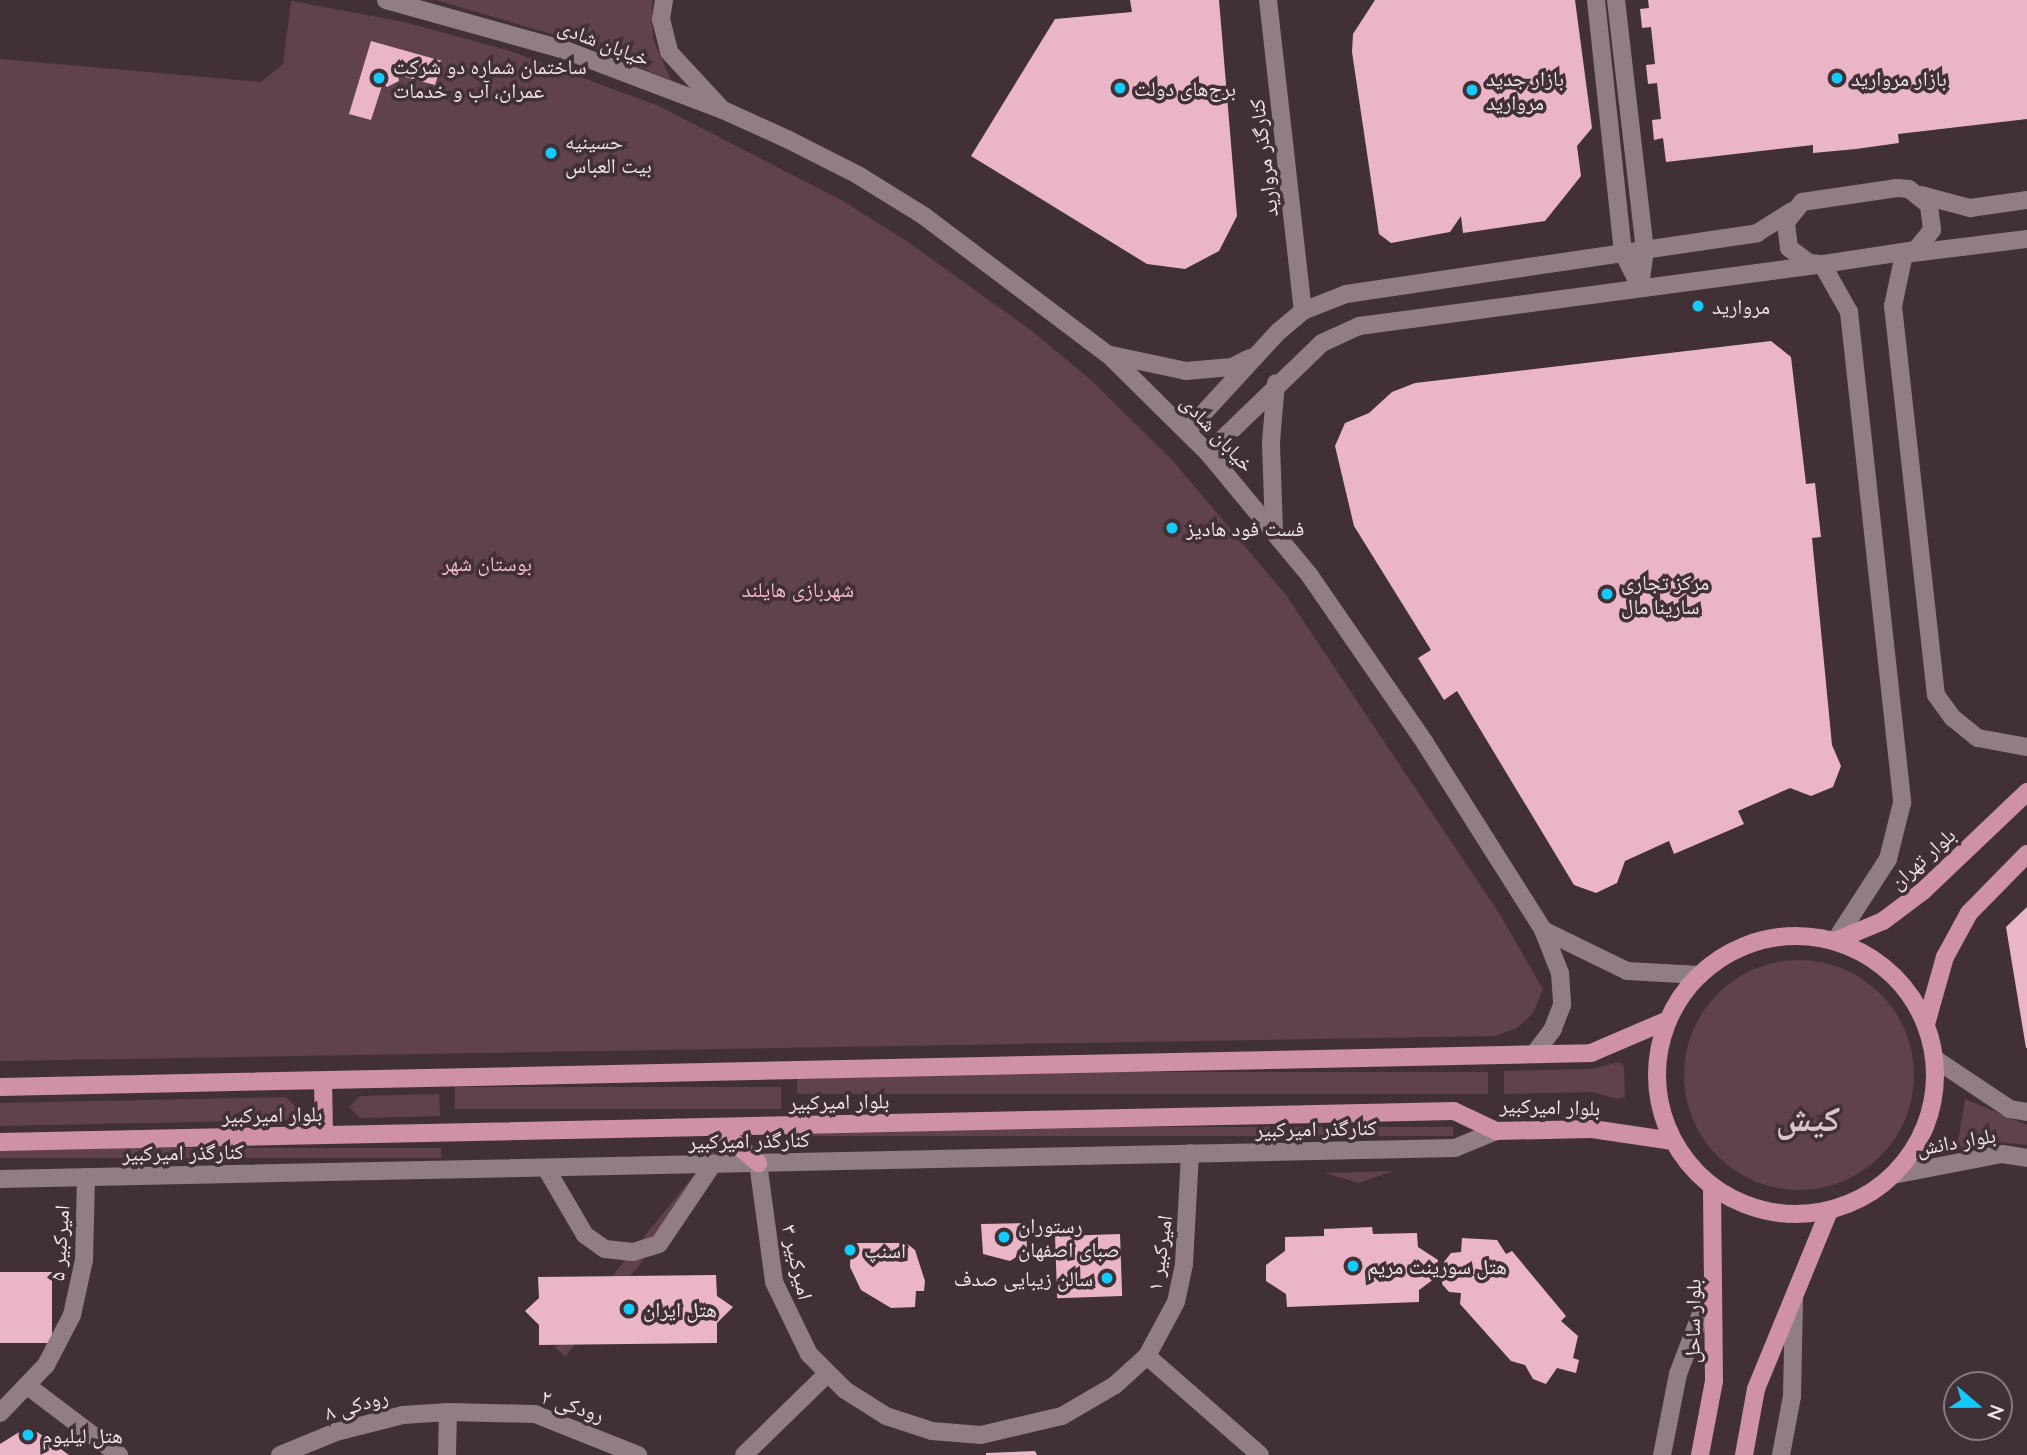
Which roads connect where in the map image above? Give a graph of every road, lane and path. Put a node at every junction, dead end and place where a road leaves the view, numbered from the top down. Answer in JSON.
{"nodes":[{"id":1,"x":386,"y":0,"type":"edge"},
{"id":2,"x":664,"y":0,"type":"edge"},
{"id":3,"x":1268,"y":0,"type":"edge"},
{"id":4,"x":1596,"y":0,"type":"edge"},
{"id":5,"x":1616,"y":0,"type":"edge"},
{"id":6,"x":723,"y":110,"type":"junction"},
{"id":7,"x":1921,"y":195,"type":"junction"},
{"id":8,"x":2027,"y":200,"type":"edge"},
{"id":9,"x":1792,"y":211,"type":"junction"},
{"id":10,"x":2027,"y":239,"type":"edge"},
{"id":11,"x":1645,"y":250,"type":"junction"},
{"id":12,"x":1623,"y":253,"type":"junction"},
{"id":13,"x":1904,"y":254,"type":"junction"},
{"id":14,"x":1822,"y":264,"type":"junction"},
{"id":15,"x":1640,"y":288,"type":"junction"},
{"id":16,"x":1303,"y":311,"type":"junction"},
{"id":17,"x":1106,"y":353,"type":"junction"},
{"id":18,"x":1253,"y":356,"type":"junction"},
{"id":19,"x":1276,"y":383,"type":"junction"},
{"id":20,"x":1230,"y":388,"type":"junction"},
{"id":21,"x":1247,"y":410,"type":"junction"},
{"id":22,"x":1187,"y":431,"type":"junction"},
{"id":23,"x":1208,"y":453,"type":"junction"},
{"id":24,"x":1274,"y":530,"type":"junction"},
{"id":25,"x":2027,"y":747,"type":"edge"},
{"id":26,"x":2027,"y":792,"type":"edge"},
{"id":27,"x":2027,"y":854,"type":"edge"},
{"id":28,"x":1543,"y":930,"type":"junction"},
{"id":29,"x":1835,"y":941,"type":"junction"},
{"id":30,"x":1700,"y":975,"type":"junction"},
{"id":31,"x":1668,"y":1020,"type":"junction"},
{"id":32,"x":1926,"y":1024,"type":"junction"},
{"id":33,"x":1534,"y":1054,"type":"junction"},
{"id":34,"x":1934,"y":1059,"type":"junction"},
{"id":35,"x":323,"y":1081,"type":"junction"},
{"id":36,"x":0,"y":1087,"type":"edge"},
{"id":37,"x":2027,"y":1112,"type":"edge"},
{"id":38,"x":717,"y":1127,"type":"junction"},
{"id":39,"x":1496,"y":1131,"type":"junction"},
{"id":40,"x":324,"y":1135,"type":"junction"},
{"id":41,"x":1673,"y":1141,"type":"junction"},
{"id":42,"x":0,"y":1142,"type":"edge"},
{"id":43,"x":1190,"y":1153,"type":"junction"},
{"id":44,"x":2027,"y":1158,"type":"edge"},
{"id":45,"x":758,"y":1163,"type":"junction"},
{"id":46,"x":713,"y":1164,"type":"junction"},
{"id":47,"x":547,"y":1170,"type":"junction"},
{"id":48,"x":1893,"y":1175,"type":"junction"},
{"id":49,"x":86,"y":1177,"type":"junction"},
{"id":50,"x":0,"y":1179,"type":"edge"},
{"id":51,"x":1712,"y":1187,"type":"junction"},
{"id":52,"x":1829,"y":1211,"type":"junction"},
{"id":53,"x":1716,"y":1275,"type":"junction"},
{"id":54,"x":1794,"y":1290,"type":"junction"},
{"id":55,"x":1147,"y":1356,"type":"junction"},
{"id":56,"x":827,"y":1374,"type":"junction"},
{"id":57,"x":29,"y":1387,"type":"junction"},
{"id":58,"x":448,"y":1412,"type":"junction"},
{"id":59,"x":0,"y":1413,"type":"edge"},
{"id":60,"x":1005,"y":1433,"type":"joint"},
{"id":61,"x":119,"y":1455,"type":"edge"},
{"id":62,"x":280,"y":1455,"type":"edge"},
{"id":63,"x":447,"y":1455,"type":"edge"},
{"id":64,"x":638,"y":1455,"type":"edge"},
{"id":65,"x":744,"y":1455,"type":"edge"},
{"id":66,"x":1260,"y":1455,"type":"edge"},
{"id":67,"x":1662,"y":1455,"type":"edge"},
{"id":68,"x":1700,"y":1455,"type":"edge"},
{"id":69,"x":1744,"y":1455,"type":"edge"},
{"id":70,"x":1781,"y":1455,"type":"edge"}],
"edges":[{"from":1,"to":6,"type":"street","name":"خیابان شادی"},
{"from":2,"to":6,"type":"street","name":"خیابان شادی"},
{"from":3,"to":16,"type":"street","name":"کنارگذر مروارید"},
{"from":4,"to":12,"type":"street"},
{"from":5,"to":11,"type":"street"},
{"from":6,"to":17,"type":"street","name":"خیابان شادی"},
{"from":7,"to":8,"type":"street"},
{"from":7,"to":9,"type":"street"},
{"from":7,"to":13,"type":"street"},
{"from":9,"to":11,"type":"street"},
{"from":9,"to":14,"type":"street"},
{"from":10,"to":13,"type":"street"},
{"from":11,"to":12,"type":"street"},
{"from":11,"to":15,"type":"street"},
{"from":12,"to":15,"type":"street"},
{"from":12,"to":16,"type":"street"},
{"from":13,"to":14,"type":"street"},
{"from":13,"to":25,"type":"street"},
{"from":14,"to":15,"type":"street"},
{"from":14,"to":29,"type":"street"},
{"from":15,"to":19,"type":"street"},
{"from":16,"to":18,"type":"street"},
{"from":17,"to":18,"type":"street"},
{"from":17,"to":22,"type":"street","name":"خیابان شادی"},
{"from":18,"to":20,"type":"street"},
{"from":19,"to":21,"type":"street"},
{"from":19,"to":24,"type":"street"},
{"from":20,"to":21,"type":"street"},
{"from":20,"to":22,"type":"street"},
{"from":21,"to":23,"type":"street"},
{"from":22,"to":23,"type":"street","name":"خیابان شادی"},
{"from":23,"to":24,"type":"street","name":"خیابان شادی"},
{"from":24,"to":28,"type":"street","name":"خیابان شادی"},
{"from":26,"to":29,"type":"main road","name":"بلوار تهران"},
{"from":27,"to":32,"type":"main road"},
{"from":28,"to":30,"type":"street"},
{"from":28,"to":33,"type":"street","name":"خیابان شادی"},
{"from":29,"to":30,"type":"main road"},
{"from":29,"to":32,"type":"main road"},
{"from":30,"to":31,"type":"main road"},
{"from":31,"to":33,"type":"main road","name":"بلوار امیرکبیر"},
{"from":31,"to":41,"type":"main road"},
{"from":32,"to":34,"type":"main road"},
{"from":33,"to":35,"type":"main road","name":"بلوار امیرکبیر"},
{"from":34,"to":37,"type":"street","name":"بلوار دانش"},
{"from":34,"to":48,"type":"main road"},
{"from":35,"to":36,"type":"main road","name":"بلوار امیرکبیر"},
{"from":35,"to":40,"type":"main road"},
{"from":38,"to":39,"type":"main road","name":"بلوار امیرکبیر"},
{"from":38,"to":40,"type":"main road","name":"بلوار امیرکبیر"},
{"from":38,"to":45,"type":"main road"},
{"from":39,"to":41,"type":"main road","name":"بلوار امیرکبیر"},
{"from":39,"to":43,"type":"street","name":"کنارگذر امیرکبیر"},
{"from":40,"to":42,"type":"main road","name":"بلوار امیرکبیر"},
{"from":41,"to":51,"type":"main road"},
{"from":43,"to":45,"type":"street","name":"کنارگذر امیرکبیر"},
{"from":43,"to":55,"type":"street","name":"امیرکبیر ۱"},
{"from":44,"to":48,"type":"street","name":"بلوار دانش"},
{"from":45,"to":46,"type":"street","name":"کنارگذر امیرکبیر"},
{"from":45,"to":56,"type":"street","name":"امیرکبیر ۳"},
{"from":46,"to":47,"type":"street","name":"کنارگذر امیرکبیر"},
{"from":46,"to":47,"type":"street"},
{"from":47,"to":49,"type":"street","name":"کنارگذر امیرکبیر"},
{"from":48,"to":52,"type":"main road"},
{"from":49,"to":50,"type":"street","name":"کنارگذر امیرکبیر"},
{"from":49,"to":57,"type":"street","name":"امیرکبیر ۵"},
{"from":51,"to":52,"type":"main road"},
{"from":51,"to":53,"type":"main road","name":"بلوار ساحل"},
{"from":52,"to":54,"type":"main road"},
{"from":53,"to":67,"type":"street"},
{"from":53,"to":68,"type":"main road","name":"بلوار ساحل"},
{"from":54,"to":69,"type":"main road"},
{"from":54,"to":70,"type":"street"},
{"from":55,"to":60,"type":"street","name":"امیرکبیر ۱"},
{"from":55,"to":66,"type":"street"},
{"from":56,"to":60,"type":"street","name":"امیرکبیر ۳"},
{"from":56,"to":65,"type":"street"},
{"from":57,"to":59,"type":"street","name":"امیرکبیر ۵"},
{"from":57,"to":61,"type":"street"},
{"from":58,"to":62,"type":"street","name":"رودکی ۸"},
{"from":58,"to":63,"type":"street"},
{"from":58,"to":64,"type":"street","name":"رودکی ۲"}]}
